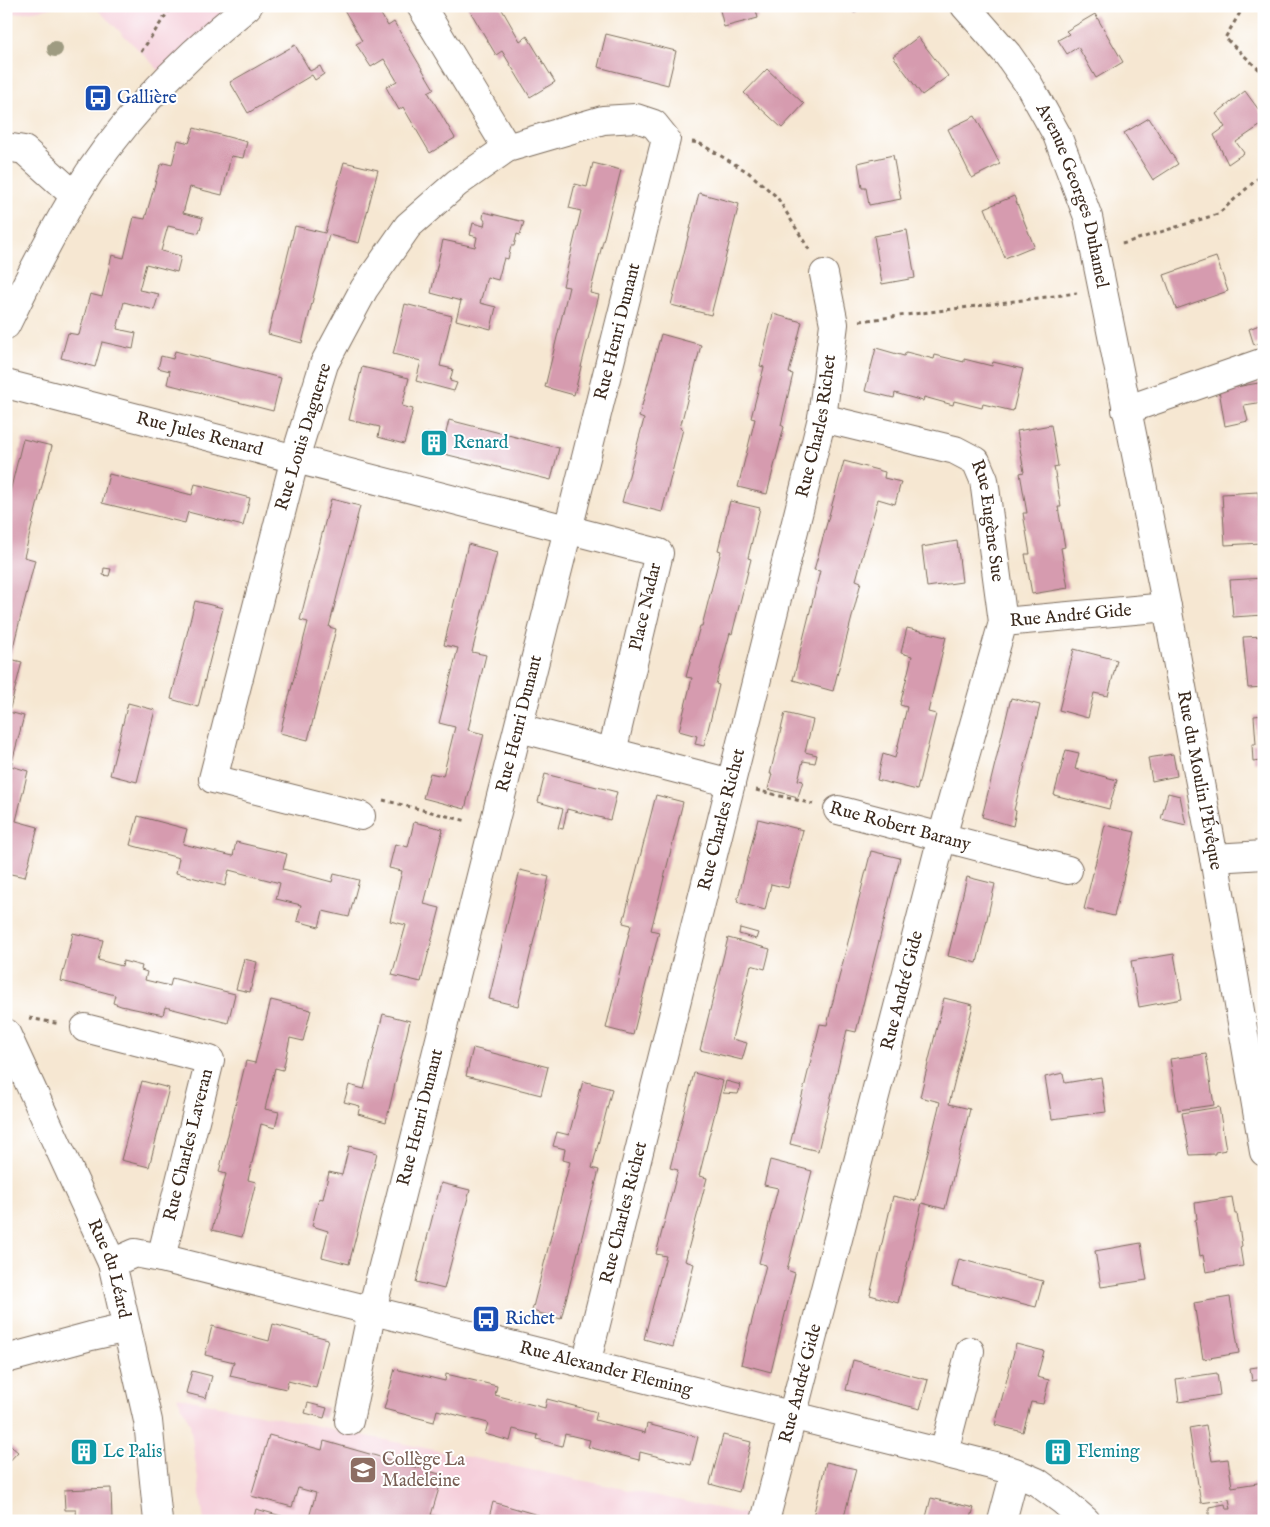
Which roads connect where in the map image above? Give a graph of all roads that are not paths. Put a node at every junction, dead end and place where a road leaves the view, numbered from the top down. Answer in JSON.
{"nodes":[{"id":1,"x":248,"y":6,"type":"edge"},
{"id":2,"x":421,"y":6,"type":"edge"},
{"id":3,"x":965,"y":6,"type":"edge"},
{"id":4,"x":666,"y":139,"type":"joint"},
{"id":5,"x":6,"y":146,"type":"edge"},
{"id":6,"x":507,"y":148,"type":"junction"},
{"id":7,"x":74,"y":196,"type":"junction"},
{"id":8,"x":824,"y":274,"type":"road end"},
{"id":9,"x":6,"y":325,"type":"edge"},
{"id":10,"x":1264,"y":362,"type":"edge"},
{"id":11,"x":6,"y":384,"type":"edge"},
{"id":12,"x":1126,"y":410,"type":"junction"},
{"id":13,"x":822,"y":418,"type":"junction"},
{"id":14,"x":295,"y":458,"type":"junction"},
{"id":15,"x":569,"y":528,"type":"junction"},
{"id":16,"x":1167,"y":608,"type":"junction"},
{"id":17,"x":1003,"y":622,"type":"junction"},
{"id":18,"x":519,"y":728,"type":"junction"},
{"id":19,"x":612,"y":752,"type":"junction"},
{"id":20,"x":731,"y":783,"type":"junction"},
{"id":21,"x":838,"y":810,"type":"road end"},
{"id":22,"x":361,"y":816,"type":"road end"},
{"id":23,"x":942,"y":837,"type":"junction"},
{"id":24,"x":1264,"y":855,"type":"edge"},
{"id":25,"x":1214,"y":858,"type":"junction"},
{"id":26,"x":1068,"y":870,"type":"dead end"},
{"id":27,"x":16,"y":1025,"type":"edge"},
{"id":28,"x":85,"y":1028,"type":"road end"},
{"id":29,"x":1264,"y":1152,"type":"edge"},
{"id":30,"x":161,"y":1258,"type":"junction"},
{"id":31,"x":112,"y":1263,"type":"junction"},
{"id":32,"x":372,"y":1310,"type":"junction"},
{"id":33,"x":127,"y":1328,"type":"junction"},
{"id":34,"x":970,"y":1351,"type":"dead end"},
{"id":35,"x":6,"y":1359,"type":"edge"},
{"id":36,"x":586,"y":1364,"type":"junction"},
{"id":37,"x":794,"y":1415,"type":"junction"},
{"id":38,"x":350,"y":1420,"type":"dead end"},
{"id":39,"x":944,"y":1452,"type":"junction"},
{"id":40,"x":1015,"y":1472,"type":"junction"},
{"id":41,"x":1061,"y":1511,"type":"edge"},
{"id":42,"x":158,"y":1521,"type":"edge"},
{"id":43,"x":765,"y":1521,"type":"edge"},
{"id":44,"x":1002,"y":1521,"type":"edge"},
{"id":45,"x":1086,"y":1521,"type":"edge"}],
"edges":[{"from":1,"to":7,"type":"street"},
{"from":2,"to":6,"type":"street"},
{"from":3,"to":12,"type":"street","name":"Avenue Georges Duhamel"},
{"from":4,"to":6,"type":"street","name":"Rue Louis Daguerre"},
{"from":4,"to":15,"type":"street","name":"Rue Henri Dunant"},
{"from":5,"to":7,"type":"street"},
{"from":6,"to":14,"type":"street","name":"Rue Louis Daguerre"},
{"from":7,"to":9,"type":"street"},
{"from":8,"to":13,"type":"street","name":"Rue Charles Richet"},
{"from":10,"to":12,"type":"street"},
{"from":11,"to":14,"type":"street","name":"Rue Jules Renard"},
{"from":12,"to":16,"type":"street","name":"Rue du Moulin l'Évêque"},
{"from":13,"to":17,"type":"street","name":"Rue Eugène Sue"},
{"from":13,"to":20,"type":"street","name":"Rue Charles Richet"},
{"from":14,"to":15,"type":"street","name":"Rue Jules Renard"},
{"from":14,"to":22,"type":"street","name":"Rue Louis Daguerre"},
{"from":15,"to":18,"type":"street","name":"Rue Henri Dunant"},
{"from":15,"to":19,"type":"street","name":"Place Nadar"},
{"from":16,"to":17,"type":"street","name":"Rue André Gide"},
{"from":16,"to":25,"type":"street","name":"Rue du Moulin l'Évêque"},
{"from":17,"to":23,"type":"street","name":"Rue André Gide"},
{"from":18,"to":19,"type":"street"},
{"from":18,"to":32,"type":"street","name":"Rue Henri Dunant"},
{"from":19,"to":20,"type":"street"},
{"from":20,"to":36,"type":"street","name":"Rue Charles Richet"},
{"from":21,"to":23,"type":"street","name":"Rue Robert Barany"},
{"from":23,"to":26,"type":"street","name":"Rue Robert Barany"},
{"from":23,"to":37,"type":"street","name":"Rue André Gide"},
{"from":24,"to":25,"type":"street"},
{"from":25,"to":29,"type":"street","name":"Rue du Moulin l'Évêque"},
{"from":27,"to":31,"type":"street","name":"Rue du Léard"},
{"from":28,"to":30,"type":"street","name":"Rue Charles Laveran"},
{"from":30,"to":31,"type":"street","name":"Rue Alexander Fleming"},
{"from":30,"to":32,"type":"street","name":"Rue Alexander Fleming"},
{"from":31,"to":33,"type":"street","name":"Rue du Léard"},
{"from":32,"to":36,"type":"street","name":"Rue Alexander Fleming"},
{"from":32,"to":38,"type":"street","name":"Rue Henri Dunant"},
{"from":33,"to":35,"type":"street"},
{"from":33,"to":42,"type":"street","name":"Rue du Léard"},
{"from":34,"to":39,"type":"street"},
{"from":36,"to":37,"type":"street","name":"Rue Alexander Fleming"},
{"from":37,"to":39,"type":"street","name":"Rue Alexander Fleming"},
{"from":37,"to":43,"type":"street","name":"Rue André Gide"},
{"from":39,"to":40,"type":"street","name":"Rue Alexander Fleming"},
{"from":40,"to":41,"type":"street","name":"Rue Alexander Fleming"},
{"from":40,"to":44,"type":"street"},
{"from":41,"to":45,"type":"street","name":"Rue Alexander Fleming"}]}
